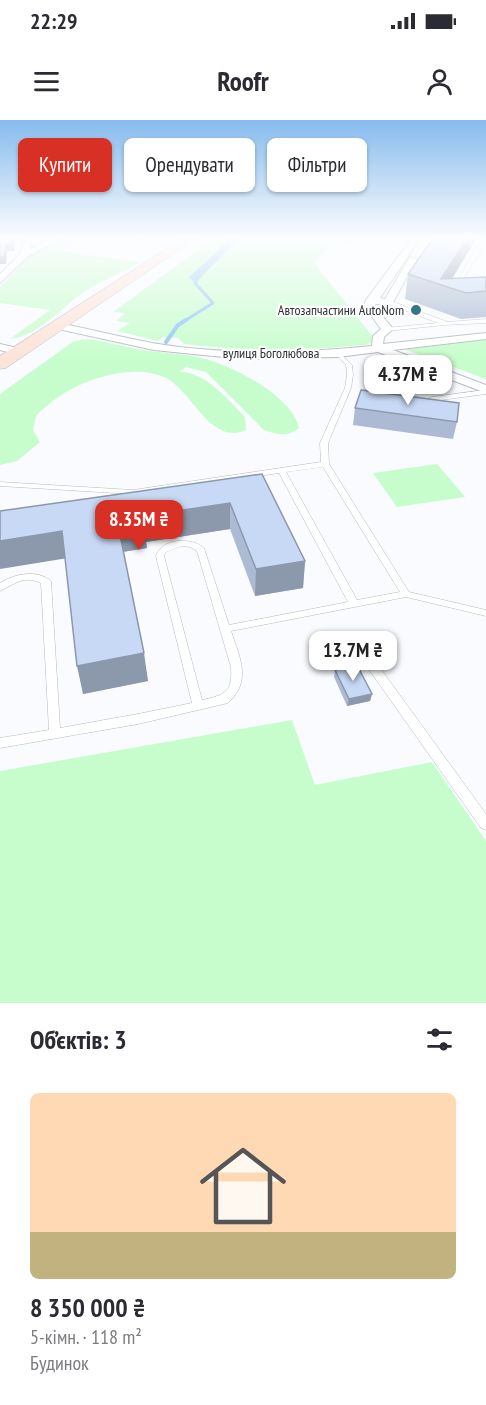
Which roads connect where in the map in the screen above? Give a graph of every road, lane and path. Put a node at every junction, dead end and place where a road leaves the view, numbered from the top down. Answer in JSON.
{"nodes":[{"id":1,"x":130,"y":278,"type":"edge"},
{"id":2,"x":387,"y":278,"type":"edge"},
{"id":3,"x":402,"y":278,"type":"edge"},
{"id":4,"x":462,"y":278,"type":"edge"},
{"id":5,"x":461,"y":295,"type":"edge"},
{"id":6,"x":371,"y":300,"type":"junction"},
{"id":7,"x":388,"y":302,"type":"junction"},
{"id":8,"x":486,"y":321,"type":"edge"},
{"id":9,"x":447,"y":324,"type":"junction"},
{"id":10,"x":58,"y":326,"type":"junction"},
{"id":11,"x":387,"y":329,"type":"junction"},
{"id":12,"x":486,"y":336,"type":"edge"},
{"id":13,"x":0,"y":347,"type":"edge"},
{"id":14,"x":377,"y":349,"type":"junction"},
{"id":15,"x":18,"y":351,"type":"junction"},
{"id":16,"x":338,"y":353,"type":"junction"},
{"id":17,"x":0,"y":364,"type":"edge"},
{"id":18,"x":486,"y":390,"type":"edge"},
{"id":19,"x":420,"y":410,"type":"edge"},
{"id":20,"x":325,"y":464,"type":"junction"},
{"id":21,"x":282,"y":471,"type":"junction"},
{"id":22,"x":0,"y":484,"type":"edge"},
{"id":23,"x":0,"y":588,"type":"edge"},
{"id":24,"x":406,"y":594,"type":"junction"},
{"id":25,"x":354,"y":604,"type":"junction"},
{"id":26,"x":486,"y":613,"type":"edge"},
{"id":27,"x":225,"y":629,"type":"junction"},
{"id":28,"x":374,"y":668,"type":"dead end"},
{"id":29,"x":198,"y":706,"type":"junction"},
{"id":30,"x":55,"y":733,"type":"junction"},
{"id":31,"x":0,"y":743,"type":"edge"},
{"id":32,"x":486,"y":824,"type":"edge"}],
"edges":[{"from":1,"to":10,"type":"main road"},
{"from":2,"to":6,"type":"street"},
{"from":3,"to":7,"type":"street"},
{"from":4,"to":5,"type":"lane"},
{"from":6,"to":7,"type":"street"},
{"from":6,"to":11,"type":"street"},
{"from":7,"to":9,"type":"lane"},
{"from":8,"to":9,"type":"lane"},
{"from":9,"to":11,"type":"lane"},
{"from":10,"to":15,"type":"main road"},
{"from":10,"to":16,"type":"street","name":"вулиця Боголюбова"},
{"from":11,"to":14,"type":"street"},
{"from":12,"to":14,"type":"street","name":"вулиця Боголюбова"},
{"from":13,"to":15,"type":"street"},
{"from":14,"to":16,"type":"street","name":"вулиця Боголюбова"},
{"from":14,"to":18,"type":"street"},
{"from":15,"to":17,"type":"main road"},
{"from":16,"to":20,"type":"lane"},
{"from":18,"to":19,"type":"lane"},
{"from":20,"to":21,"type":"lane"},
{"from":20,"to":24,"type":"lane"},
{"from":21,"to":22,"type":"lane"},
{"from":21,"to":25,"type":"lane"},
{"from":23,"to":30,"type":"lane"},
{"from":24,"to":25,"type":"lane"},
{"from":24,"to":26,"type":"lane"},
{"from":25,"to":27,"type":"lane"},
{"from":27,"to":29,"type":"lane"},
{"from":27,"to":29,"type":"lane"},
{"from":28,"to":32,"type":"lane"},
{"from":29,"to":30,"type":"lane"},
{"from":30,"to":31,"type":"lane"}]}
